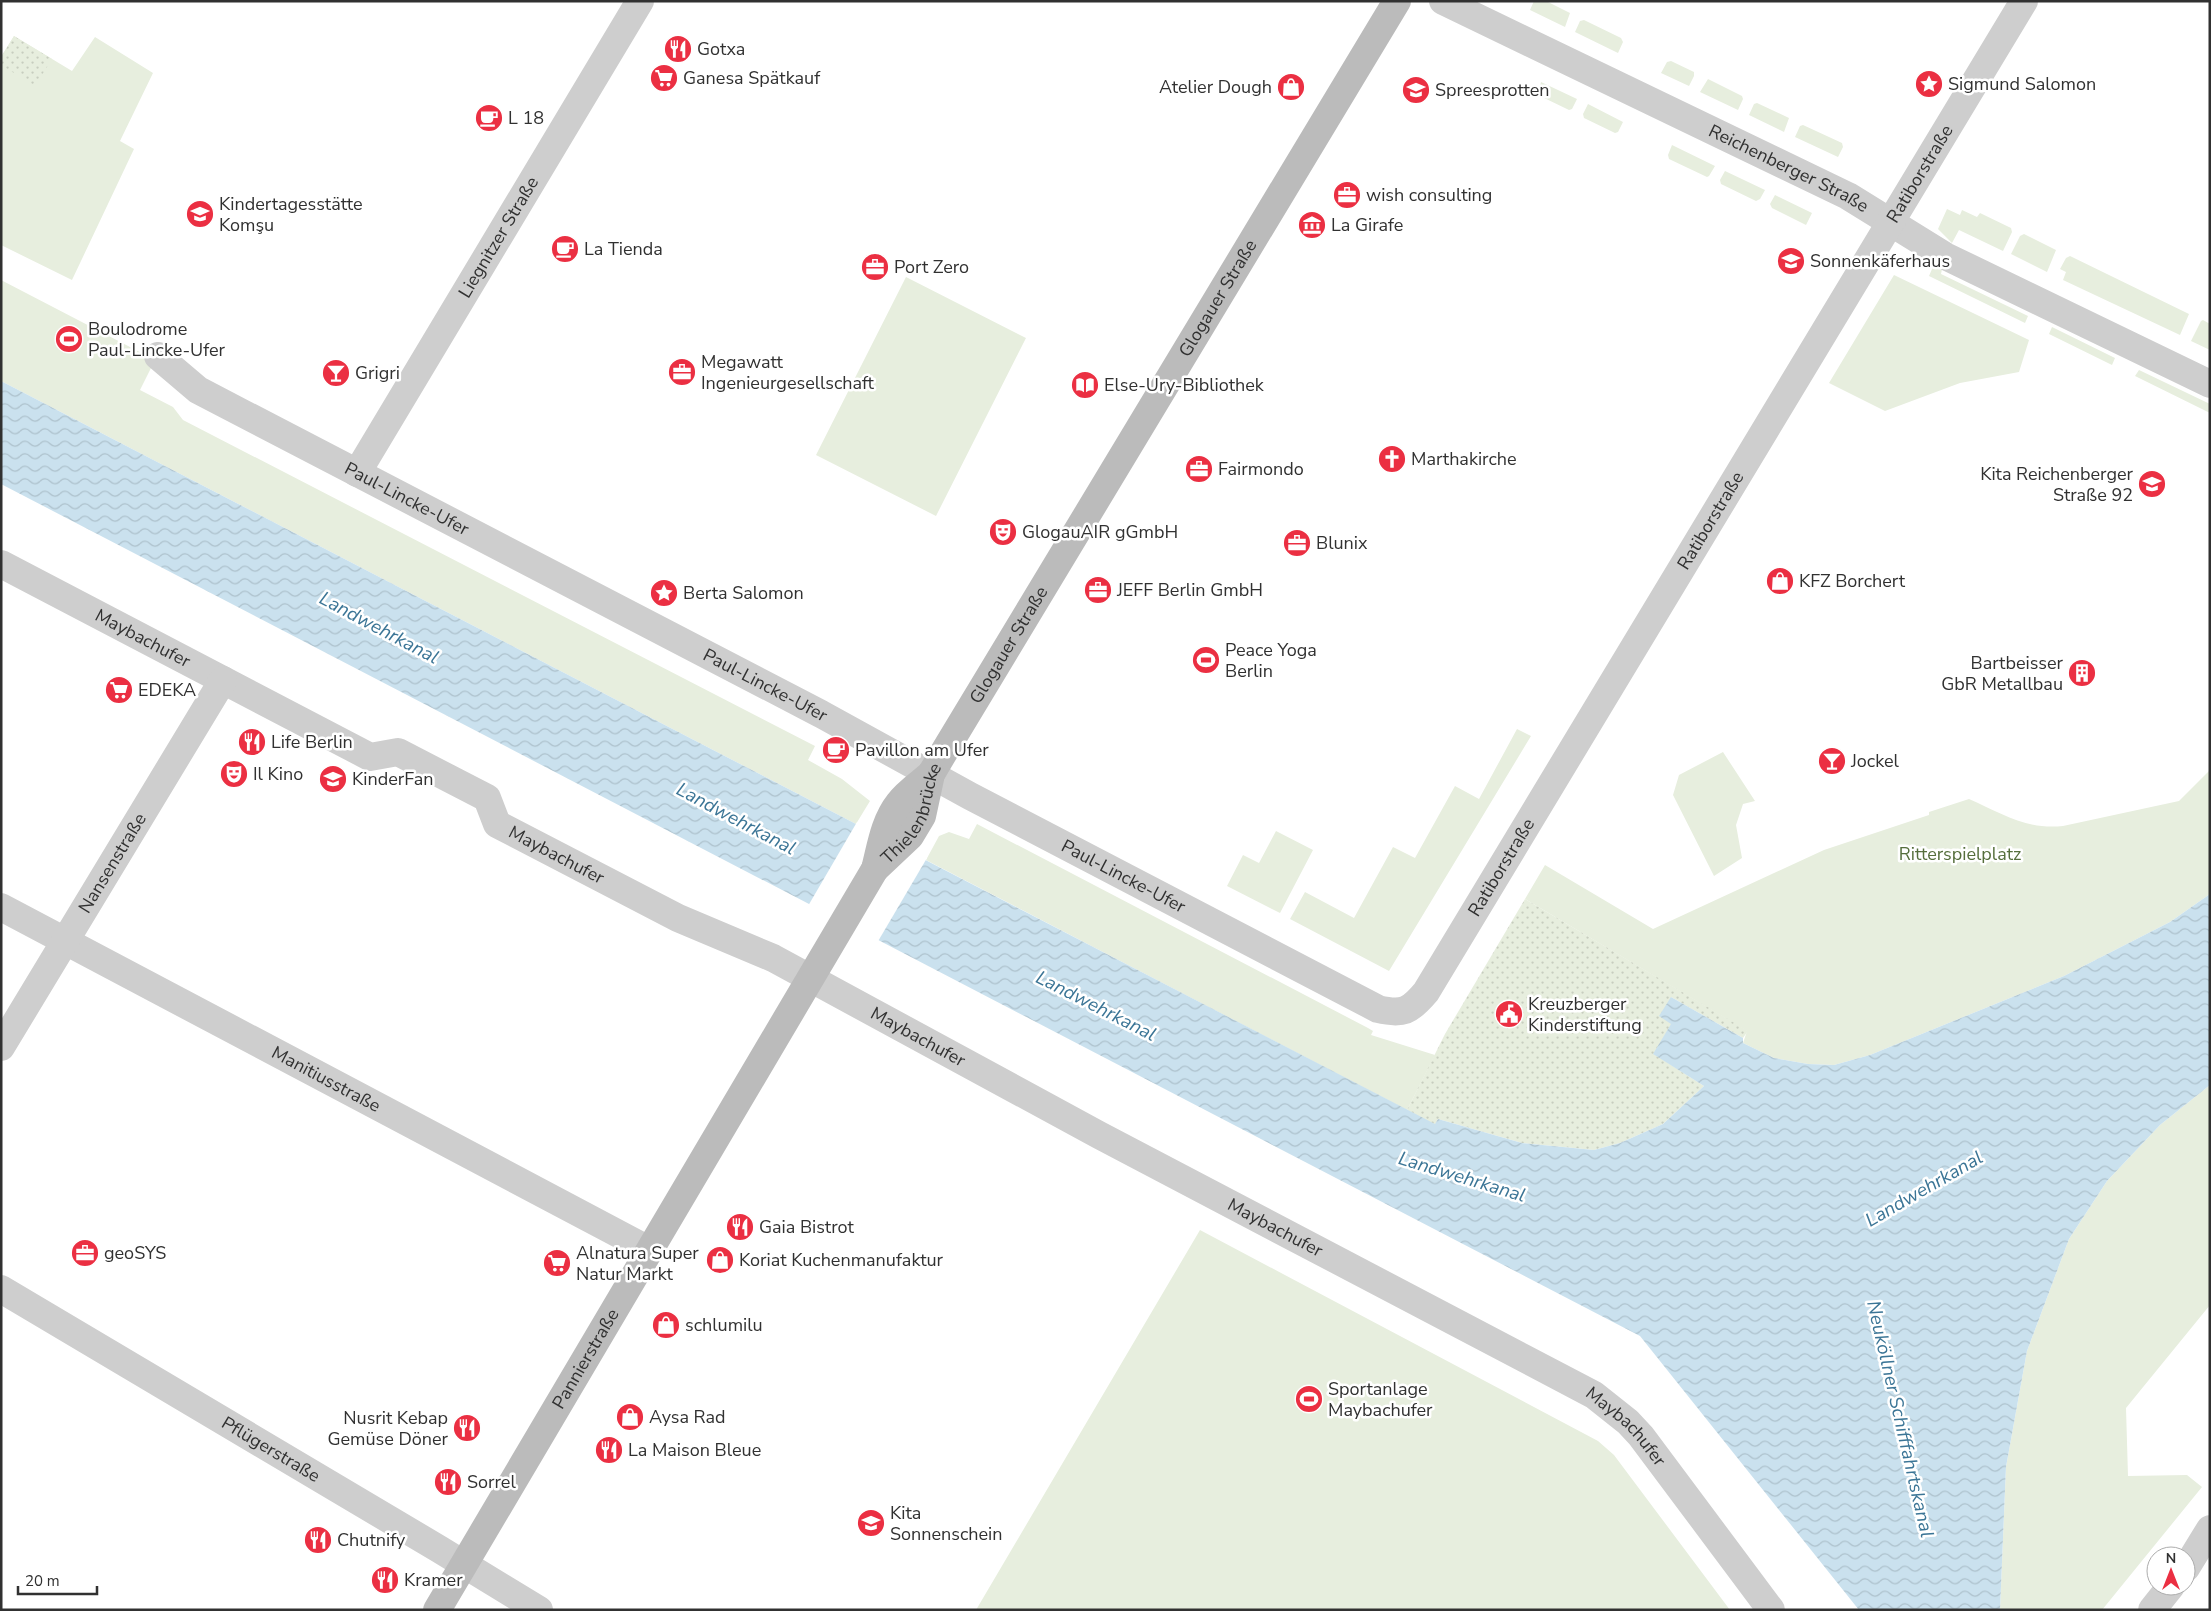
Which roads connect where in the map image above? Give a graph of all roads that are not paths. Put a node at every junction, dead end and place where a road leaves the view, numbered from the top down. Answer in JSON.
{"nodes":[{"id":1,"x":640,"y":1,"type":"edge"},
{"id":2,"x":1397,"y":1,"type":"edge"},
{"id":3,"x":1443,"y":1,"type":"edge"},
{"id":4,"x":2024,"y":1,"type":"edge"},
{"id":5,"x":1890,"y":223,"type":"junction"},
{"id":6,"x":158,"y":356,"type":"dead end"},
{"id":7,"x":2210,"y":384,"type":"edge"},
{"id":8,"x":357,"y":473,"type":"junction"},
{"id":9,"x":1,"y":564,"type":"edge"},
{"id":10,"x":222,"y":680,"type":"junction"},
{"id":11,"x":931,"y":774,"type":"junction"},
{"id":12,"x":1,"y":907,"type":"edge"},
{"id":13,"x":65,"y":940,"type":"junction"},
{"id":14,"x":810,"y":978,"type":"junction"},
{"id":15,"x":1378,"y":1009,"type":"joint"},
{"id":16,"x":1,"y":1047,"type":"edge"},
{"id":17,"x":649,"y":1250,"type":"junction"},
{"id":18,"x":1,"y":1289,"type":"edge"},
{"id":19,"x":2210,"y":1529,"type":"edge"},
{"id":20,"x":2196,"y":1552,"type":"edge"},
{"id":21,"x":464,"y":1564,"type":"junction"},
{"id":22,"x":2163,"y":1596,"type":"edge"},
{"id":23,"x":436,"y":1610,"type":"edge"},
{"id":24,"x":539,"y":1610,"type":"edge"},
{"id":25,"x":1771,"y":1610,"type":"edge"},
{"id":26,"x":2152,"y":1610,"type":"edge"}],
"edges":[{"from":1,"to":8,"type":"street","name":"Liegnitzer Straße"},
{"from":2,"to":11,"type":"street","name":"Glogauer Straße"},
{"from":3,"to":5,"type":"street","name":"Reichenberger Straße"},
{"from":4,"to":5,"type":"street","name":"Ratiborstraße"},
{"from":5,"to":7,"type":"street","name":"Reichenberger Straße"},
{"from":5,"to":15,"type":"street","name":"Ratiborstraße"},
{"from":6,"to":8,"type":"street","name":"Paul-Lincke-Ufer"},
{"from":8,"to":11,"type":"street","name":"Paul-Lincke-Ufer"},
{"from":9,"to":10,"type":"street","name":"Maybachufer"},
{"from":10,"to":13,"type":"street","name":"Nansenstraße"},
{"from":10,"to":14,"type":"street","name":"Maybachufer"},
{"from":11,"to":14,"type":"street","name":"Thielenbrücke"},
{"from":11,"to":15,"type":"street","name":"Paul-Lincke-Ufer"},
{"from":12,"to":13,"type":"street","name":"Manitiusstraße"},
{"from":13,"to":16,"type":"street","name":"Nansenstraße"},
{"from":13,"to":17,"type":"street","name":"Manitiusstraße"},
{"from":14,"to":17,"type":"street","name":"Pannierstraße"},
{"from":14,"to":25,"type":"street","name":"Maybachufer"},
{"from":17,"to":21,"type":"street","name":"Pannierstraße"},
{"from":18,"to":21,"type":"street","name":"Pflügerstraße"},
{"from":19,"to":20,"type":"street"},
{"from":21,"to":23,"type":"street","name":"Pannierstraße"},
{"from":21,"to":24,"type":"street","name":"Pflügerstraße"},
{"from":22,"to":26,"type":"street"}]}
